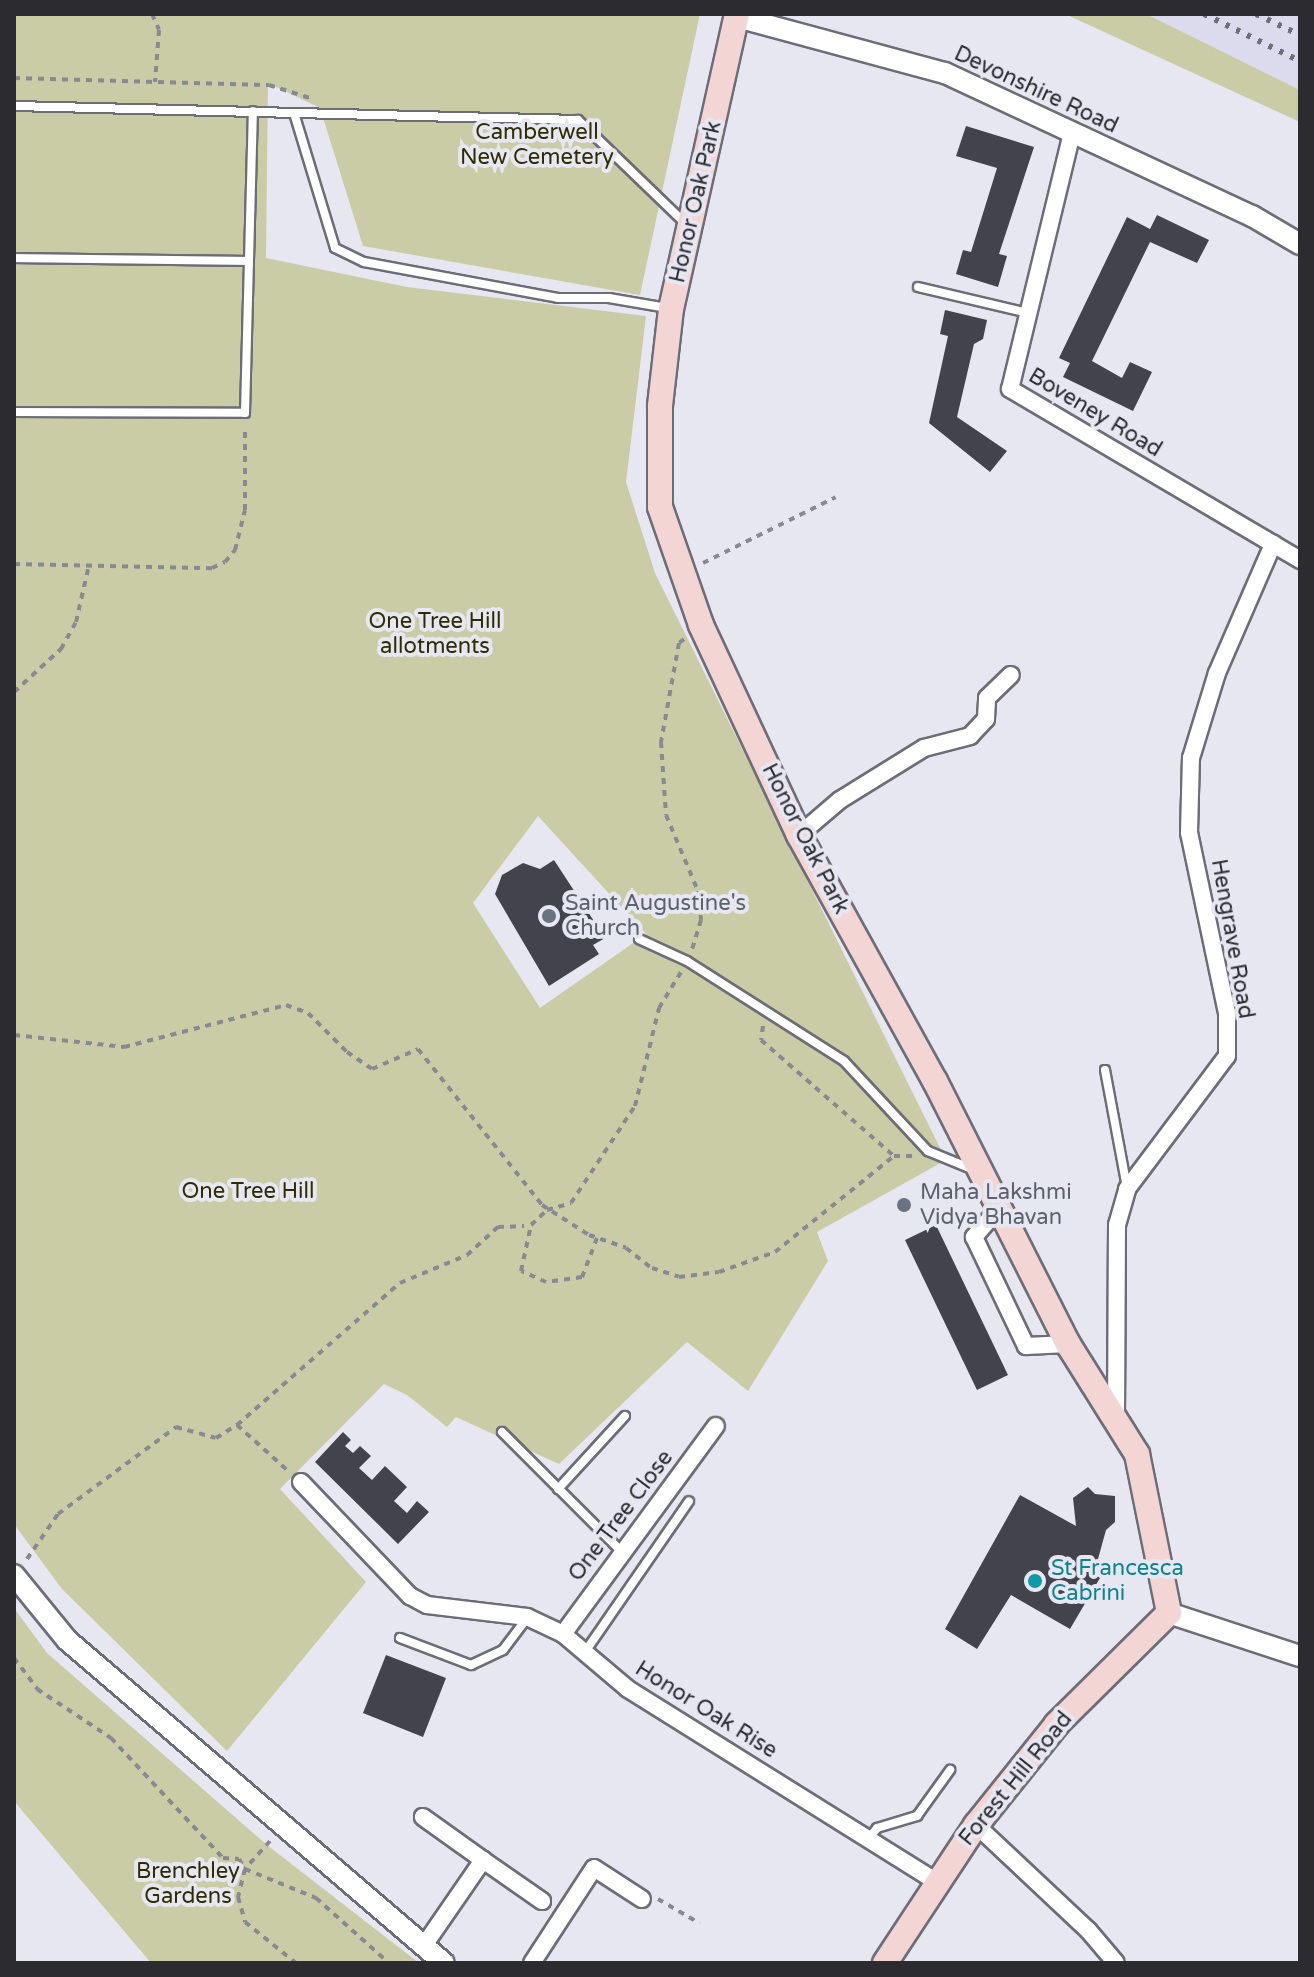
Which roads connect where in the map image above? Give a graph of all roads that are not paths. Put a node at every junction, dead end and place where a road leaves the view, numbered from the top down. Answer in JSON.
{"nodes":[{"id":1,"x":738,"y":15,"type":"edge"},
{"id":2,"x":14,"y":106,"type":"edge"},
{"id":3,"x":253,"y":111,"type":"junction"},
{"id":4,"x":294,"y":113,"type":"junction"},
{"id":5,"x":1072,"y":133,"type":"junction"},
{"id":6,"x":690,"y":227,"type":"junction"},
{"id":7,"x":1300,"y":244,"type":"edge"},
{"id":8,"x":14,"y":258,"type":"edge"},
{"id":9,"x":248,"y":261,"type":"junction"},
{"id":10,"x":918,"y":287,"type":"dead end"},
{"id":11,"x":671,"y":309,"type":"junction"},
{"id":12,"x":1028,"y":313,"type":"junction"},
{"id":13,"x":14,"y":412,"type":"edge"},
{"id":14,"x":1273,"y":544,"type":"junction"},
{"id":15,"x":1300,"y":560,"type":"edge"},
{"id":16,"x":1011,"y":675,"type":"dead end"},
{"id":17,"x":799,"y":835,"type":"junction"},
{"id":18,"x":639,"y":939,"type":"dead end"},
{"id":19,"x":1105,"y":1070,"type":"dead end"},
{"id":20,"x":983,"y":1173,"type":"junction"},
{"id":21,"x":1127,"y":1189,"type":"junction"},
{"id":22,"x":1000,"y":1207,"type":"junction"},
{"id":23,"x":1068,"y":1344,"type":"junction"},
{"id":24,"x":625,"y":1416,"type":"dead end"},
{"id":25,"x":1116,"y":1420,"type":"junction"},
{"id":26,"x":716,"y":1426,"type":"dead end"},
{"id":27,"x":502,"y":1432,"type":"dead end"},
{"id":28,"x":301,"y":1482,"type":"road end"},
{"id":29,"x":558,"y":1489,"type":"junction"},
{"id":30,"x":689,"y":1501,"type":"dead end"},
{"id":31,"x":620,"y":1550,"type":"junction"},
{"id":32,"x":14,"y":1575,"type":"edge"},
{"id":33,"x":1169,"y":1613,"type":"junction"},
{"id":34,"x":527,"y":1617,"type":"junction"},
{"id":35,"x":563,"y":1634,"type":"junction"},
{"id":36,"x":400,"y":1638,"type":"dead end"},
{"id":37,"x":585,"y":1652,"type":"junction"},
{"id":38,"x":1300,"y":1656,"type":"edge"},
{"id":39,"x":950,"y":1770,"type":"dead end"},
{"id":40,"x":423,"y":1817,"type":"dead end"},
{"id":41,"x":976,"y":1825,"type":"junction"},
{"id":42,"x":869,"y":1838,"type":"junction"},
{"id":43,"x":483,"y":1860,"type":"junction"},
{"id":44,"x":937,"y":1882,"type":"junction"},
{"id":45,"x":642,"y":1899,"type":"road end"},
{"id":46,"x":542,"y":1901,"type":"dead end"},
{"id":47,"x":423,"y":1947,"type":"junction"},
{"id":48,"x":444,"y":1963,"type":"edge"},
{"id":49,"x":532,"y":1963,"type":"edge"},
{"id":50,"x":885,"y":1963,"type":"edge"},
{"id":51,"x":1116,"y":1963,"type":"edge"}],
"edges":[{"from":1,"to":5,"type":"street","name":"Devonshire Road"},
{"from":1,"to":6,"type":"main road","name":"Honor Oak Park"},
{"from":2,"to":3,"type":"lane"},
{"from":3,"to":4,"type":"lane"},
{"from":3,"to":9,"type":"lane"},
{"from":4,"to":6,"type":"lane"},
{"from":4,"to":11,"type":"lane"},
{"from":5,"to":7,"type":"street","name":"Devonshire Road"},
{"from":5,"to":12,"type":"street","name":"Boveney Road"},
{"from":6,"to":11,"type":"main road","name":"Honor Oak Park"},
{"from":8,"to":9,"type":"lane"},
{"from":9,"to":13,"type":"lane"},
{"from":10,"to":12,"type":"lane"},
{"from":11,"to":17,"type":"main road","name":"Honor Oak Park"},
{"from":12,"to":14,"type":"street","name":"Boveney Road"},
{"from":14,"to":15,"type":"street","name":"Boveney Road"},
{"from":14,"to":21,"type":"street","name":"Hengrave Road"},
{"from":16,"to":17,"type":"street"},
{"from":17,"to":20,"type":"main road","name":"Honor Oak Park"},
{"from":18,"to":20,"type":"lane"},
{"from":19,"to":21,"type":"lane"},
{"from":20,"to":22,"type":"main road","name":"Honor Oak Park"},
{"from":21,"to":25,"type":"street","name":"Hengrave Road"},
{"from":22,"to":23,"type":"main road","name":"Honor Oak Park"},
{"from":22,"to":23,"type":"street"},
{"from":23,"to":25,"type":"main road","name":"Honor Oak Park"},
{"from":24,"to":29,"type":"lane"},
{"from":25,"to":33,"type":"main road","name":"Honor Oak Park"},
{"from":26,"to":31,"type":"street","name":"One Tree Close"},
{"from":27,"to":29,"type":"lane"},
{"from":28,"to":34,"type":"street","name":"Honor Oak Rise"},
{"from":29,"to":31,"type":"lane"},
{"from":30,"to":37,"type":"lane"},
{"from":31,"to":35,"type":"street","name":"One Tree Close"},
{"from":32,"to":47,"type":"street"},
{"from":33,"to":38,"type":"street"},
{"from":33,"to":41,"type":"main road","name":"Forest Hill Road"},
{"from":34,"to":35,"type":"street","name":"Honor Oak Rise"},
{"from":34,"to":36,"type":"lane"},
{"from":35,"to":37,"type":"street","name":"Honor Oak Rise"},
{"from":37,"to":42,"type":"street","name":"Honor Oak Rise"},
{"from":39,"to":42,"type":"lane"},
{"from":40,"to":43,"type":"street"},
{"from":41,"to":44,"type":"main road","name":"Forest Hill Road"},
{"from":41,"to":51,"type":"street"},
{"from":42,"to":44,"type":"street","name":"Honor Oak Rise"},
{"from":43,"to":46,"type":"street"},
{"from":43,"to":47,"type":"street"},
{"from":44,"to":50,"type":"main road","name":"Forest Hill Road"},
{"from":45,"to":49,"type":"street"},
{"from":47,"to":48,"type":"street"}]}
